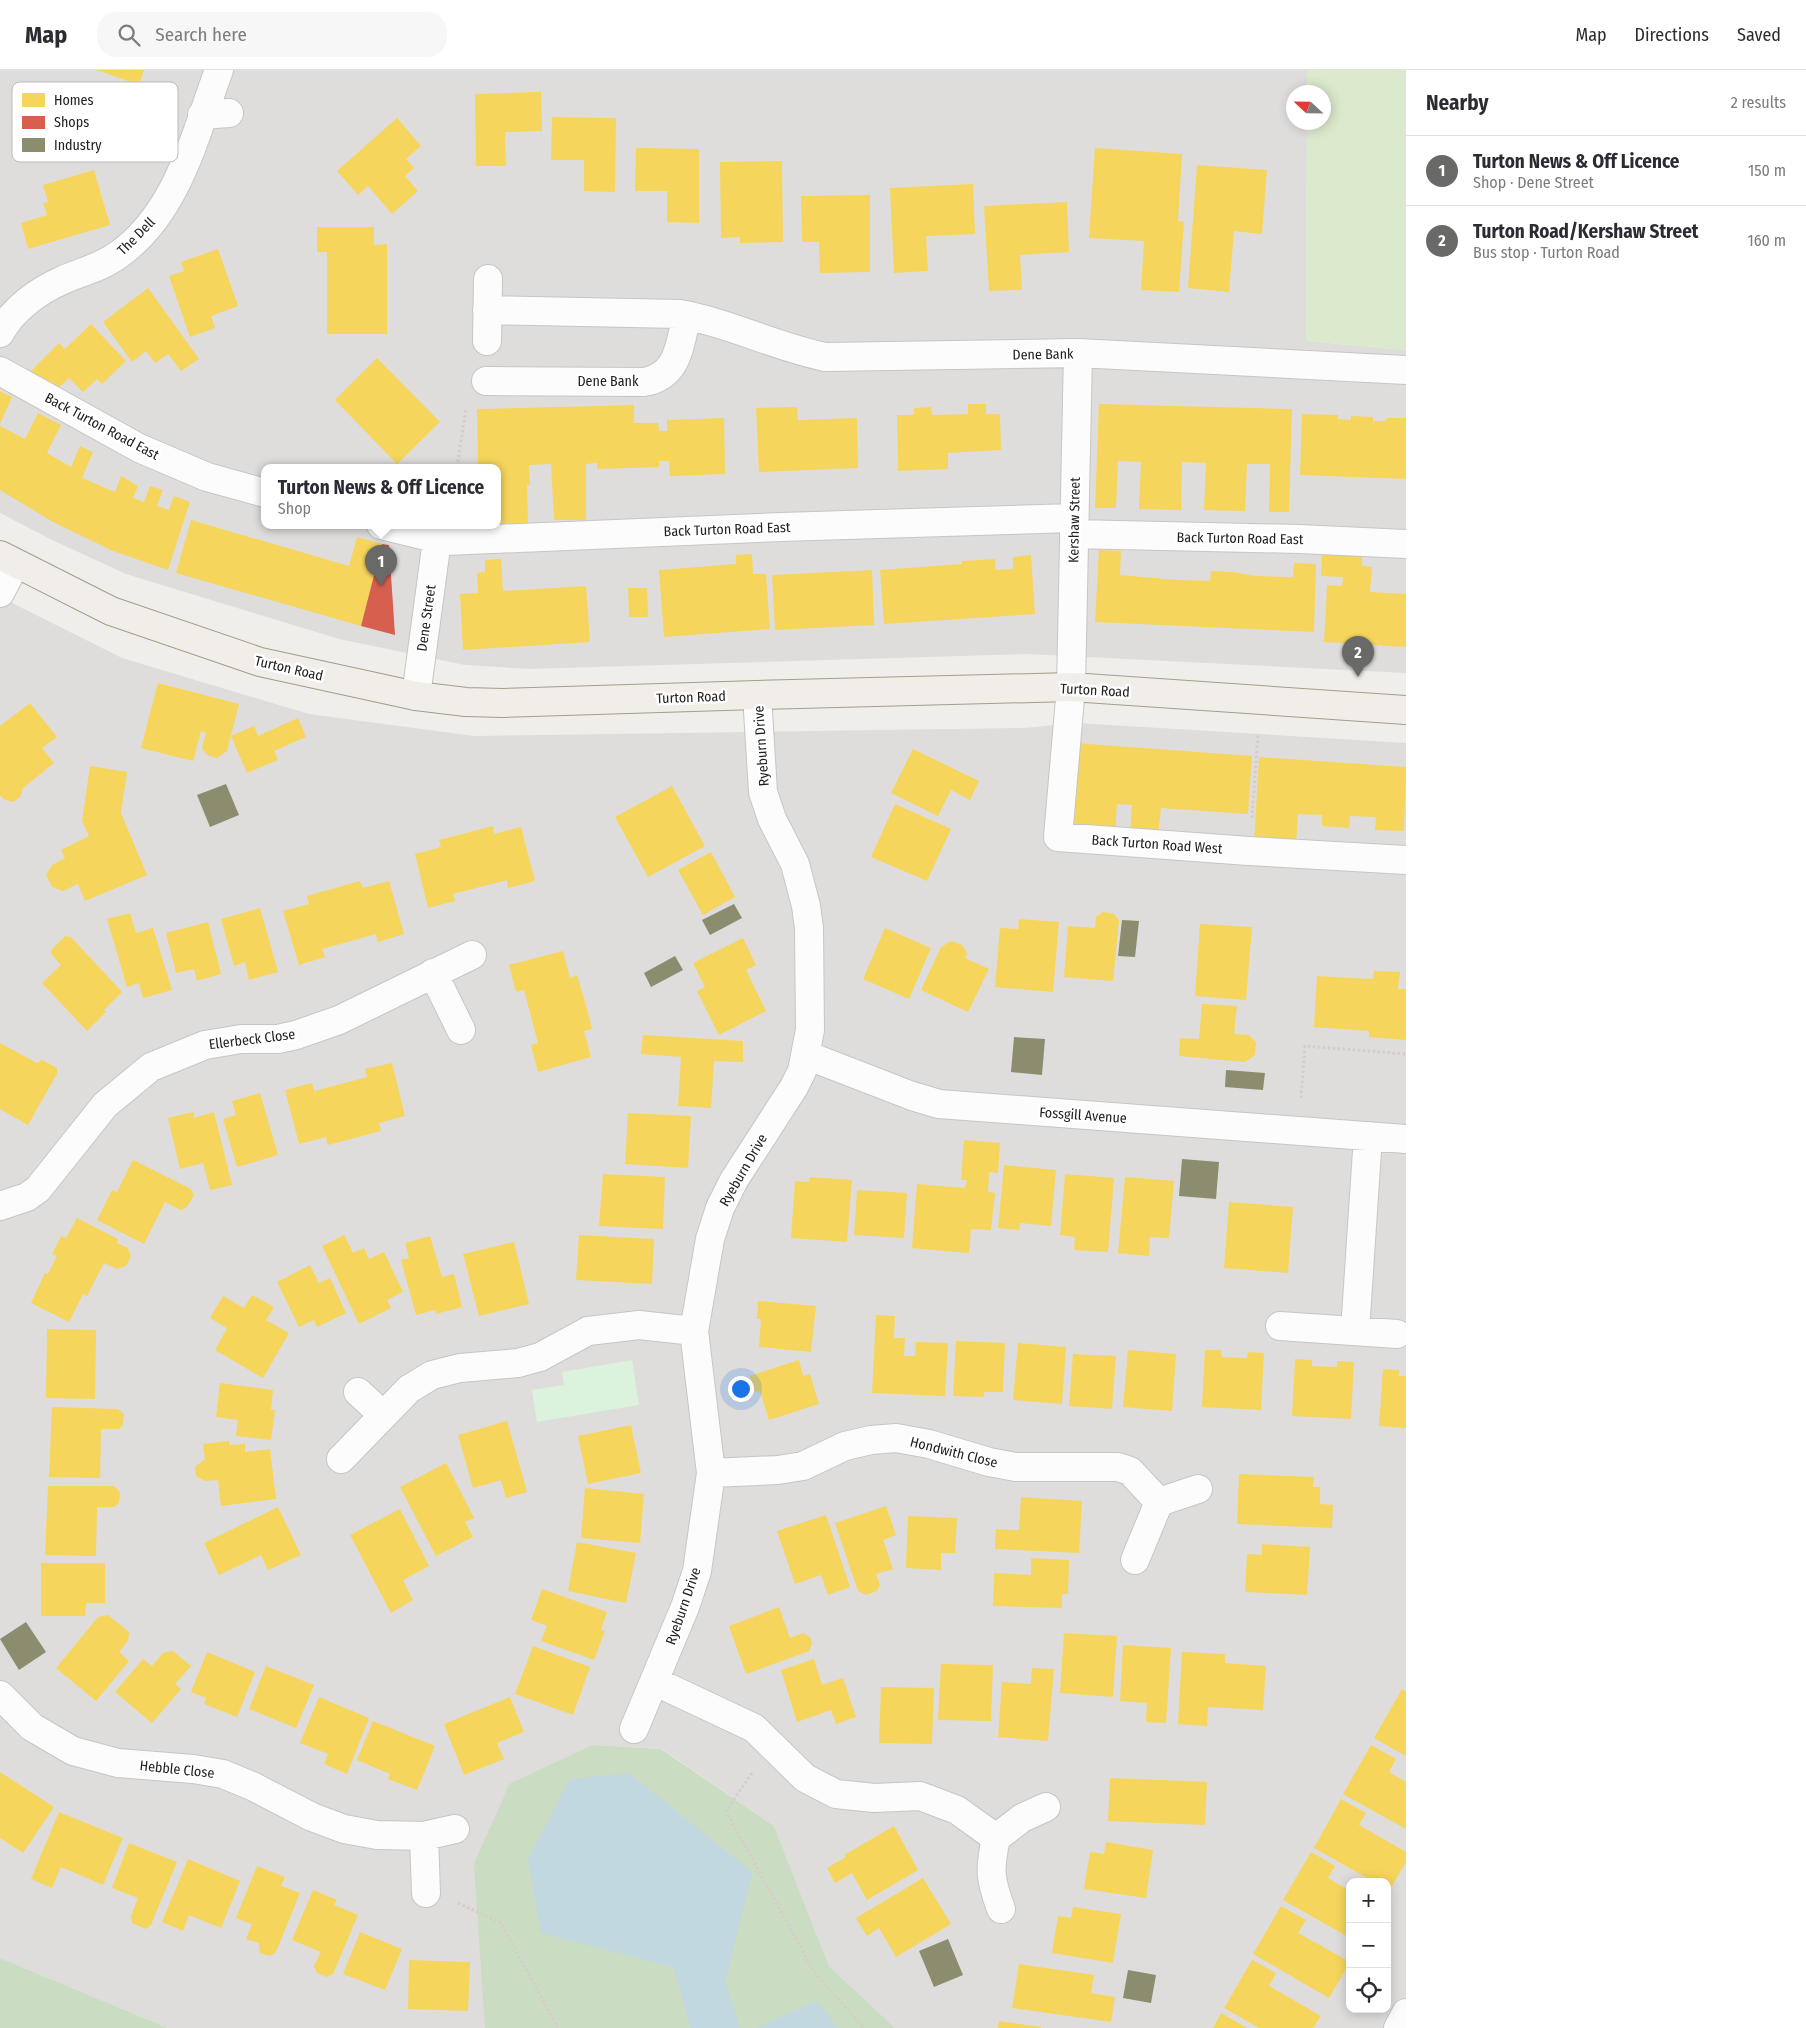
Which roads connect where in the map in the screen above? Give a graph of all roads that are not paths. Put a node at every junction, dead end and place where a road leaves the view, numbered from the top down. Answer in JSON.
{"nodes":[{"id":1,"x":219,"y":70,"type":"edge"},
{"id":2,"x":229,"y":113,"type":"dead end"},
{"id":3,"x":202,"y":115,"type":"junction"},
{"id":4,"x":488,"y":279,"type":"dead end"},
{"id":5,"x":487,"y":310,"type":"junction"},
{"id":6,"x":687,"y":316,"type":"junction"},
{"id":7,"x":0,"y":333,"type":"edge"},
{"id":8,"x":486,"y":341,"type":"dead end"},
{"id":9,"x":1078,"y":353,"type":"junction"},
{"id":10,"x":1406,"y":370,"type":"edge"},
{"id":11,"x":0,"y":371,"type":"edge"},
{"id":12,"x":486,"y":381,"type":"dead end"},
{"id":13,"x":261,"y":492,"type":"edge"},
{"id":14,"x":1074,"y":526,"type":"junction"},
{"id":15,"x":396,"y":529,"type":"edge"},
{"id":16,"x":436,"y":540,"type":"junction"},
{"id":17,"x":1406,"y":544,"type":"edge"},
{"id":18,"x":8,"y":559,"type":"edge"},
{"id":19,"x":0,"y":593,"type":"edge"},
{"id":20,"x":1071,"y":687,"type":"junction"},
{"id":21,"x":757,"y":695,"type":"junction"},
{"id":22,"x":416,"y":696,"type":"junction"},
{"id":23,"x":1406,"y":710,"type":"edge"},
{"id":24,"x":1406,"y":860,"type":"edge"},
{"id":25,"x":472,"y":955,"type":"dead end"},
{"id":26,"x":433,"y":972,"type":"junction"},
{"id":27,"x":461,"y":1030,"type":"dead end"},
{"id":28,"x":806,"y":1054,"type":"junction"},
{"id":29,"x":1368,"y":1136,"type":"junction"},
{"id":30,"x":1406,"y":1139,"type":"edge"},
{"id":31,"x":0,"y":1206,"type":"edge"},
{"id":32,"x":1280,"y":1326,"type":"dead end"},
{"id":33,"x":694,"y":1330,"type":"junction"},
{"id":34,"x":1355,"y":1331,"type":"junction"},
{"id":35,"x":1397,"y":1334,"type":"dead end"},
{"id":36,"x":358,"y":1392,"type":"dead end"},
{"id":37,"x":383,"y":1415,"type":"junction"},
{"id":38,"x":341,"y":1459,"type":"dead end"},
{"id":39,"x":711,"y":1473,"type":"junction"},
{"id":40,"x":1198,"y":1489,"type":"dead end"},
{"id":41,"x":1159,"y":1502,"type":"junction"},
{"id":42,"x":1136,"y":1560,"type":"dead end"},
{"id":43,"x":654,"y":1681,"type":"junction"},
{"id":44,"x":0,"y":1695,"type":"edge"},
{"id":45,"x":634,"y":1729,"type":"dead end"},
{"id":46,"x":1046,"y":1807,"type":"dead end"},
{"id":47,"x":455,"y":1829,"type":"dead end"},
{"id":48,"x":424,"y":1836,"type":"junction"},
{"id":49,"x":996,"y":1838,"type":"junction"},
{"id":50,"x":426,"y":1893,"type":"road end"},
{"id":51,"x":1001,"y":1909,"type":"dead end"},
{"id":52,"x":1406,"y":2013,"type":"edge"},
{"id":53,"x":1398,"y":2028,"type":"edge"}],
"edges":[{"from":1,"to":3,"type":"street","name":"The Dell"},
{"from":2,"to":3,"type":"street"},
{"from":3,"to":7,"type":"street","name":"The Dell"},
{"from":4,"to":5,"type":"street"},
{"from":5,"to":6,"type":"street","name":"Dene Bank"},
{"from":5,"to":8,"type":"street"},
{"from":6,"to":9,"type":"street","name":"Dene Bank"},
{"from":6,"to":12,"type":"street","name":"Dene Bank"},
{"from":9,"to":10,"type":"street","name":"Dene Bank"},
{"from":9,"to":14,"type":"street","name":"Kershaw Street"},
{"from":11,"to":13,"type":"street","name":"Back Turton Road East"},
{"from":14,"to":16,"type":"street","name":"Back Turton Road East"},
{"from":14,"to":17,"type":"street","name":"Back Turton Road East"},
{"from":14,"to":20,"type":"street","name":"Kershaw Street"},
{"from":15,"to":16,"type":"street","name":"Back Turton Road East"},
{"from":16,"to":22,"type":"street","name":"Dene Street"},
{"from":18,"to":19,"type":"street"},
{"from":18,"to":22,"type":"main road","name":"Turton Road"},
{"from":20,"to":21,"type":"main road","name":"Turton Road"},
{"from":20,"to":23,"type":"main road","name":"Turton Road"},
{"from":20,"to":24,"type":"street","name":"Back Turton Road West"},
{"from":21,"to":22,"type":"main road","name":"Turton Road"},
{"from":21,"to":28,"type":"street","name":"Ryeburn Drive"},
{"from":25,"to":26,"type":"street","name":"Ellerbeck Close"},
{"from":26,"to":27,"type":"street"},
{"from":26,"to":31,"type":"street","name":"Ellerbeck Close"},
{"from":28,"to":29,"type":"street","name":"Fossgill Avenue"},
{"from":28,"to":33,"type":"street","name":"Ryeburn Drive"},
{"from":29,"to":30,"type":"street","name":"Fossgill Avenue"},
{"from":29,"to":34,"type":"street"},
{"from":32,"to":34,"type":"street"},
{"from":33,"to":37,"type":"street"},
{"from":33,"to":39,"type":"street","name":"Ryeburn Drive"},
{"from":34,"to":35,"type":"street"},
{"from":36,"to":37,"type":"street"},
{"from":37,"to":38,"type":"street"},
{"from":39,"to":41,"type":"street","name":"Hondwith Close"},
{"from":39,"to":43,"type":"street","name":"Ryeburn Drive"},
{"from":40,"to":41,"type":"street"},
{"from":41,"to":42,"type":"street"},
{"from":43,"to":45,"type":"street","name":"Ryeburn Drive"},
{"from":43,"to":49,"type":"street"},
{"from":44,"to":48,"type":"street","name":"Hebble Close"},
{"from":46,"to":49,"type":"street"},
{"from":47,"to":48,"type":"street","name":"Hebble Close"},
{"from":48,"to":50,"type":"street"},
{"from":49,"to":51,"type":"street"},
{"from":52,"to":53,"type":"street"}]}
